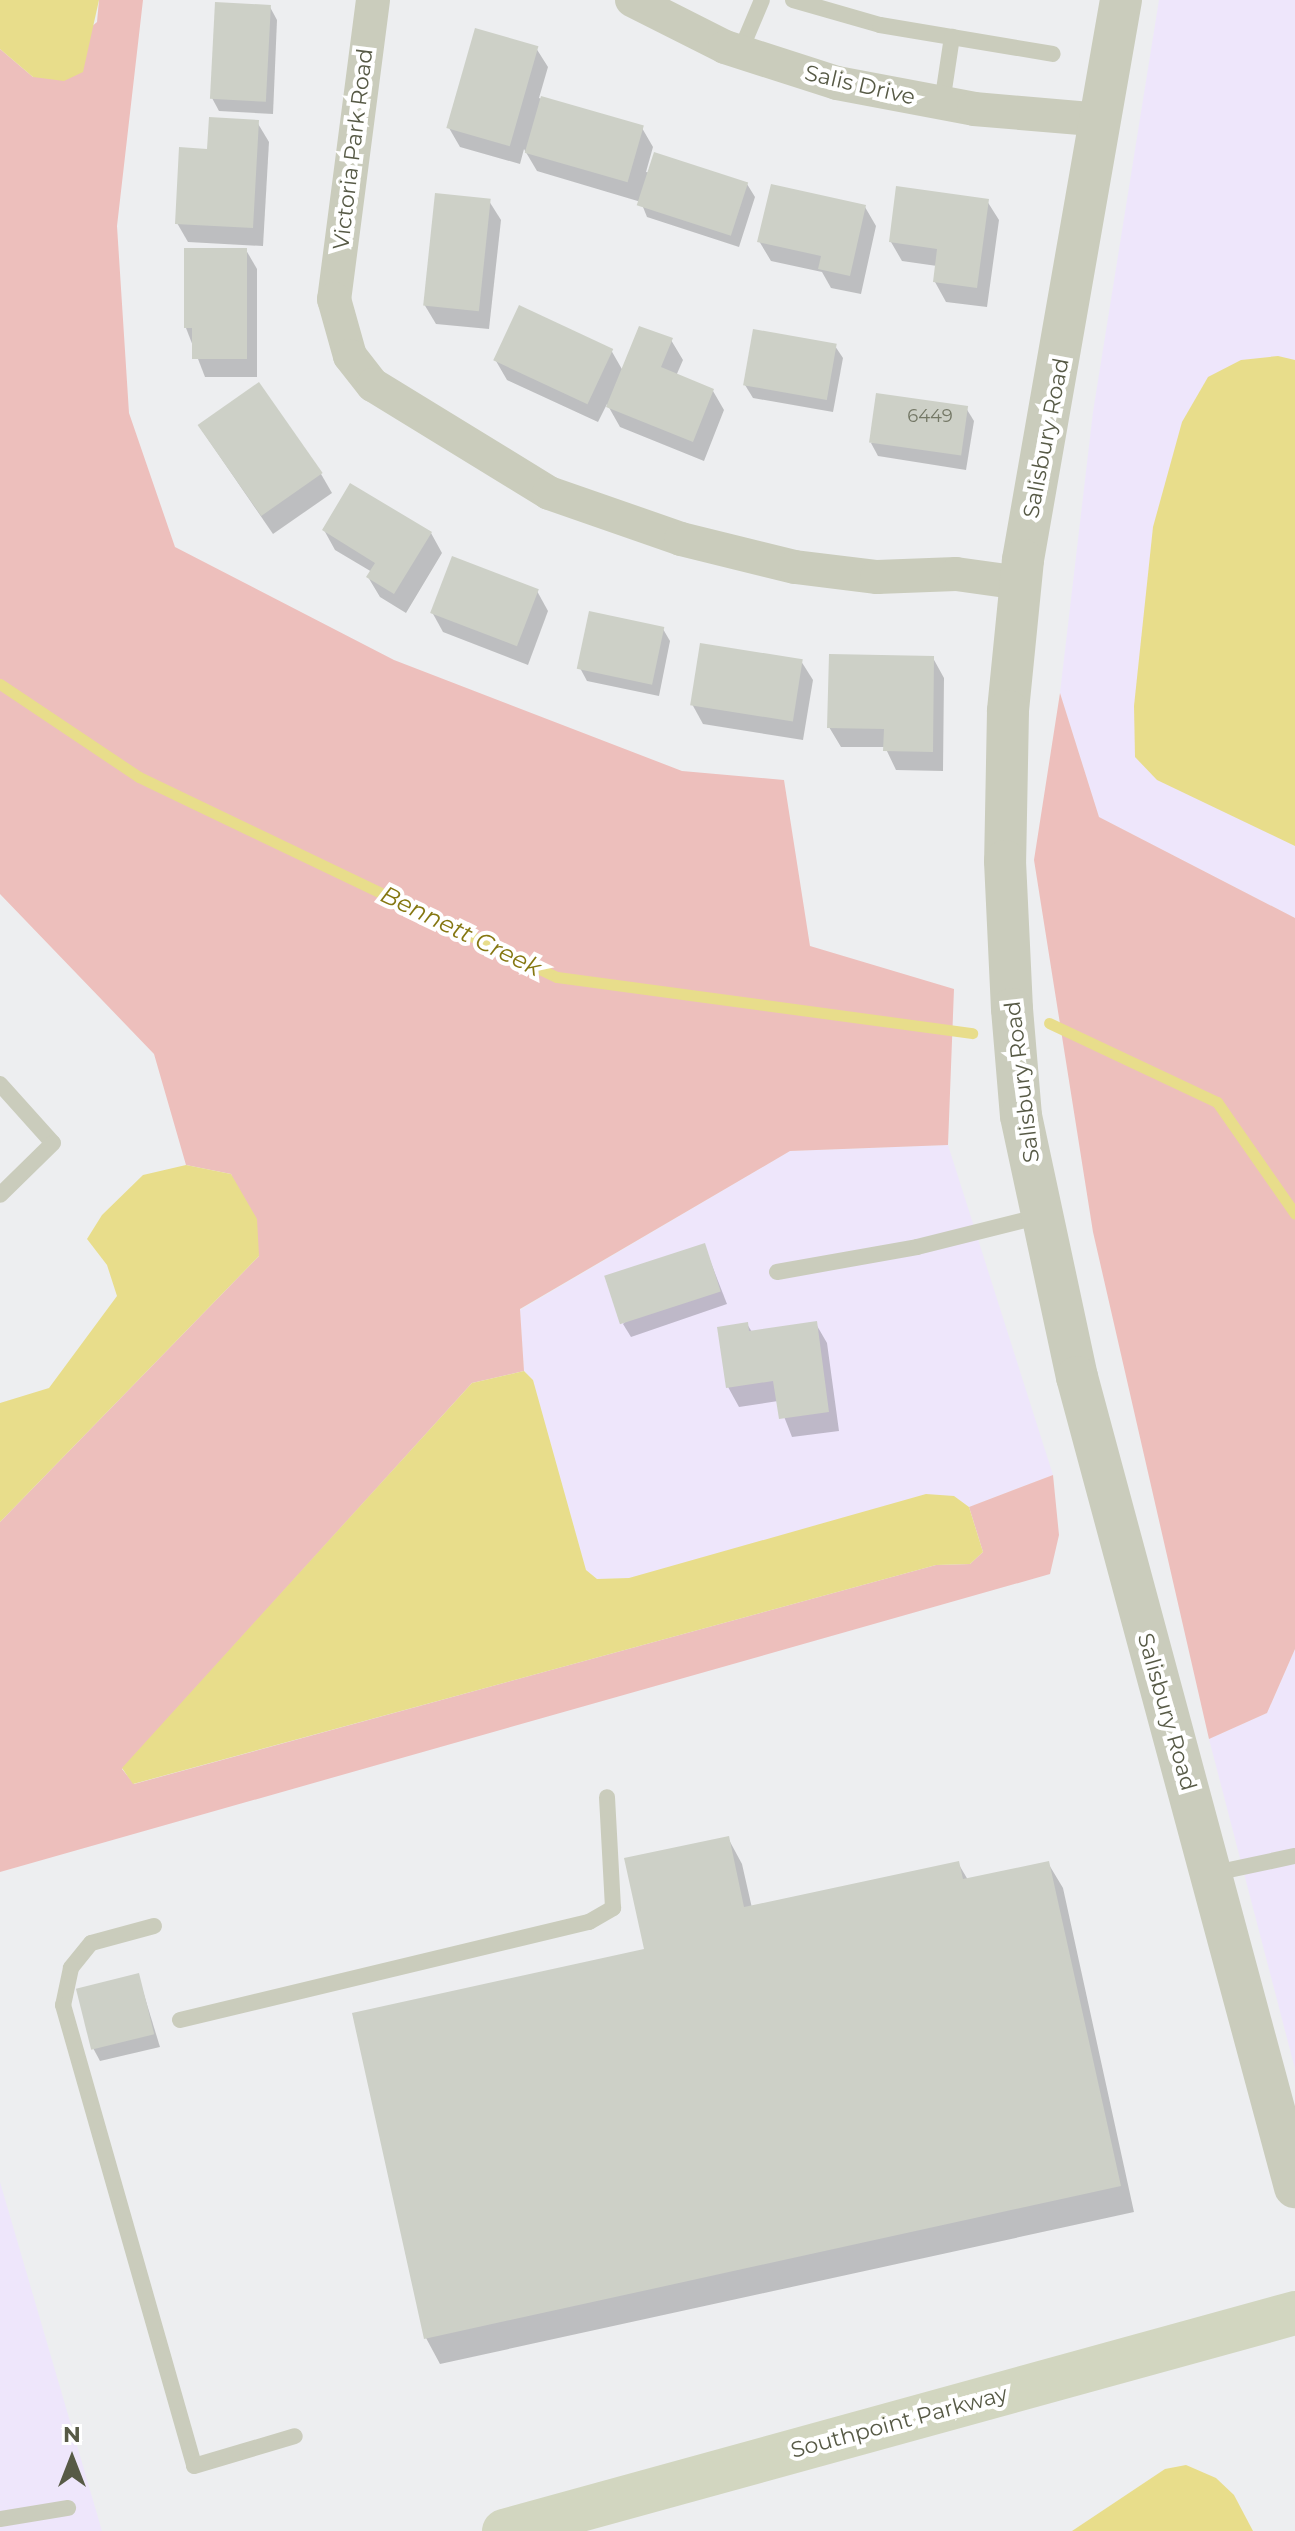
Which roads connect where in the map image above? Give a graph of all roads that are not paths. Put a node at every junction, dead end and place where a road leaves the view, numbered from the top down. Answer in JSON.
{"nodes":[{"id":1,"x":373,"y":0,"type":"edge"},
{"id":2,"x":632,"y":0,"type":"edge"},
{"id":3,"x":762,"y":0,"type":"edge"},
{"id":4,"x":793,"y":0,"type":"edge"},
{"id":5,"x":1121,"y":0,"type":"edge"},
{"id":6,"x":952,"y":37,"type":"junction"},
{"id":7,"x":740,"y":52,"type":"junction"},
{"id":8,"x":1053,"y":54,"type":"dead end"},
{"id":9,"x":942,"y":103,"type":"junction"},
{"id":10,"x":1102,"y":120,"type":"junction"},
{"id":11,"x":1021,"y":583,"type":"junction"},
{"id":12,"x":0,"y":1084,"type":"edge"},
{"id":13,"x":0,"y":1195,"type":"edge"},
{"id":14,"x":1041,"y":1216,"type":"junction"},
{"id":15,"x":777,"y":1272,"type":"dead end"},
{"id":16,"x":607,"y":1797,"type":"dead end"},
{"id":17,"x":1295,"y":1856,"type":"edge"},
{"id":18,"x":1209,"y":1874,"type":"junction"},
{"id":19,"x":154,"y":1926,"type":"dead end"},
{"id":20,"x":180,"y":2020,"type":"dead end"},
{"id":21,"x":1295,"y":2187,"type":"edge"},
{"id":22,"x":1295,"y":2313,"type":"edge"},
{"id":23,"x":295,"y":2436,"type":"dead end"},
{"id":24,"x":68,"y":2508,"type":"dead end"},
{"id":25,"x":0,"y":2519,"type":"edge"},
{"id":26,"x":504,"y":2531,"type":"edge"}],
"edges":[{"from":1,"to":11,"type":"street","name":"Victoria Park Road"},
{"from":2,"to":7,"type":"street","name":"Salis Drive"},
{"from":3,"to":7,"type":"lane"},
{"from":4,"to":6,"type":"lane"},
{"from":5,"to":10,"type":"street","name":"Salisbury Road"},
{"from":6,"to":8,"type":"lane"},
{"from":6,"to":9,"type":"lane"},
{"from":7,"to":9,"type":"street","name":"Salis Drive"},
{"from":9,"to":10,"type":"street","name":"Salis Drive"},
{"from":10,"to":11,"type":"street","name":"Salisbury Road"},
{"from":11,"to":14,"type":"street","name":"Salisbury Road"},
{"from":12,"to":13,"type":"lane"},
{"from":14,"to":15,"type":"lane"},
{"from":14,"to":18,"type":"street","name":"Salisbury Road"},
{"from":16,"to":20,"type":"lane"},
{"from":17,"to":18,"type":"lane"},
{"from":18,"to":21,"type":"street","name":"Salisbury Road"},
{"from":19,"to":23,"type":"lane"},
{"from":22,"to":26,"type":"main road","name":"Southpoint Parkway"},
{"from":24,"to":25,"type":"lane"}]}
